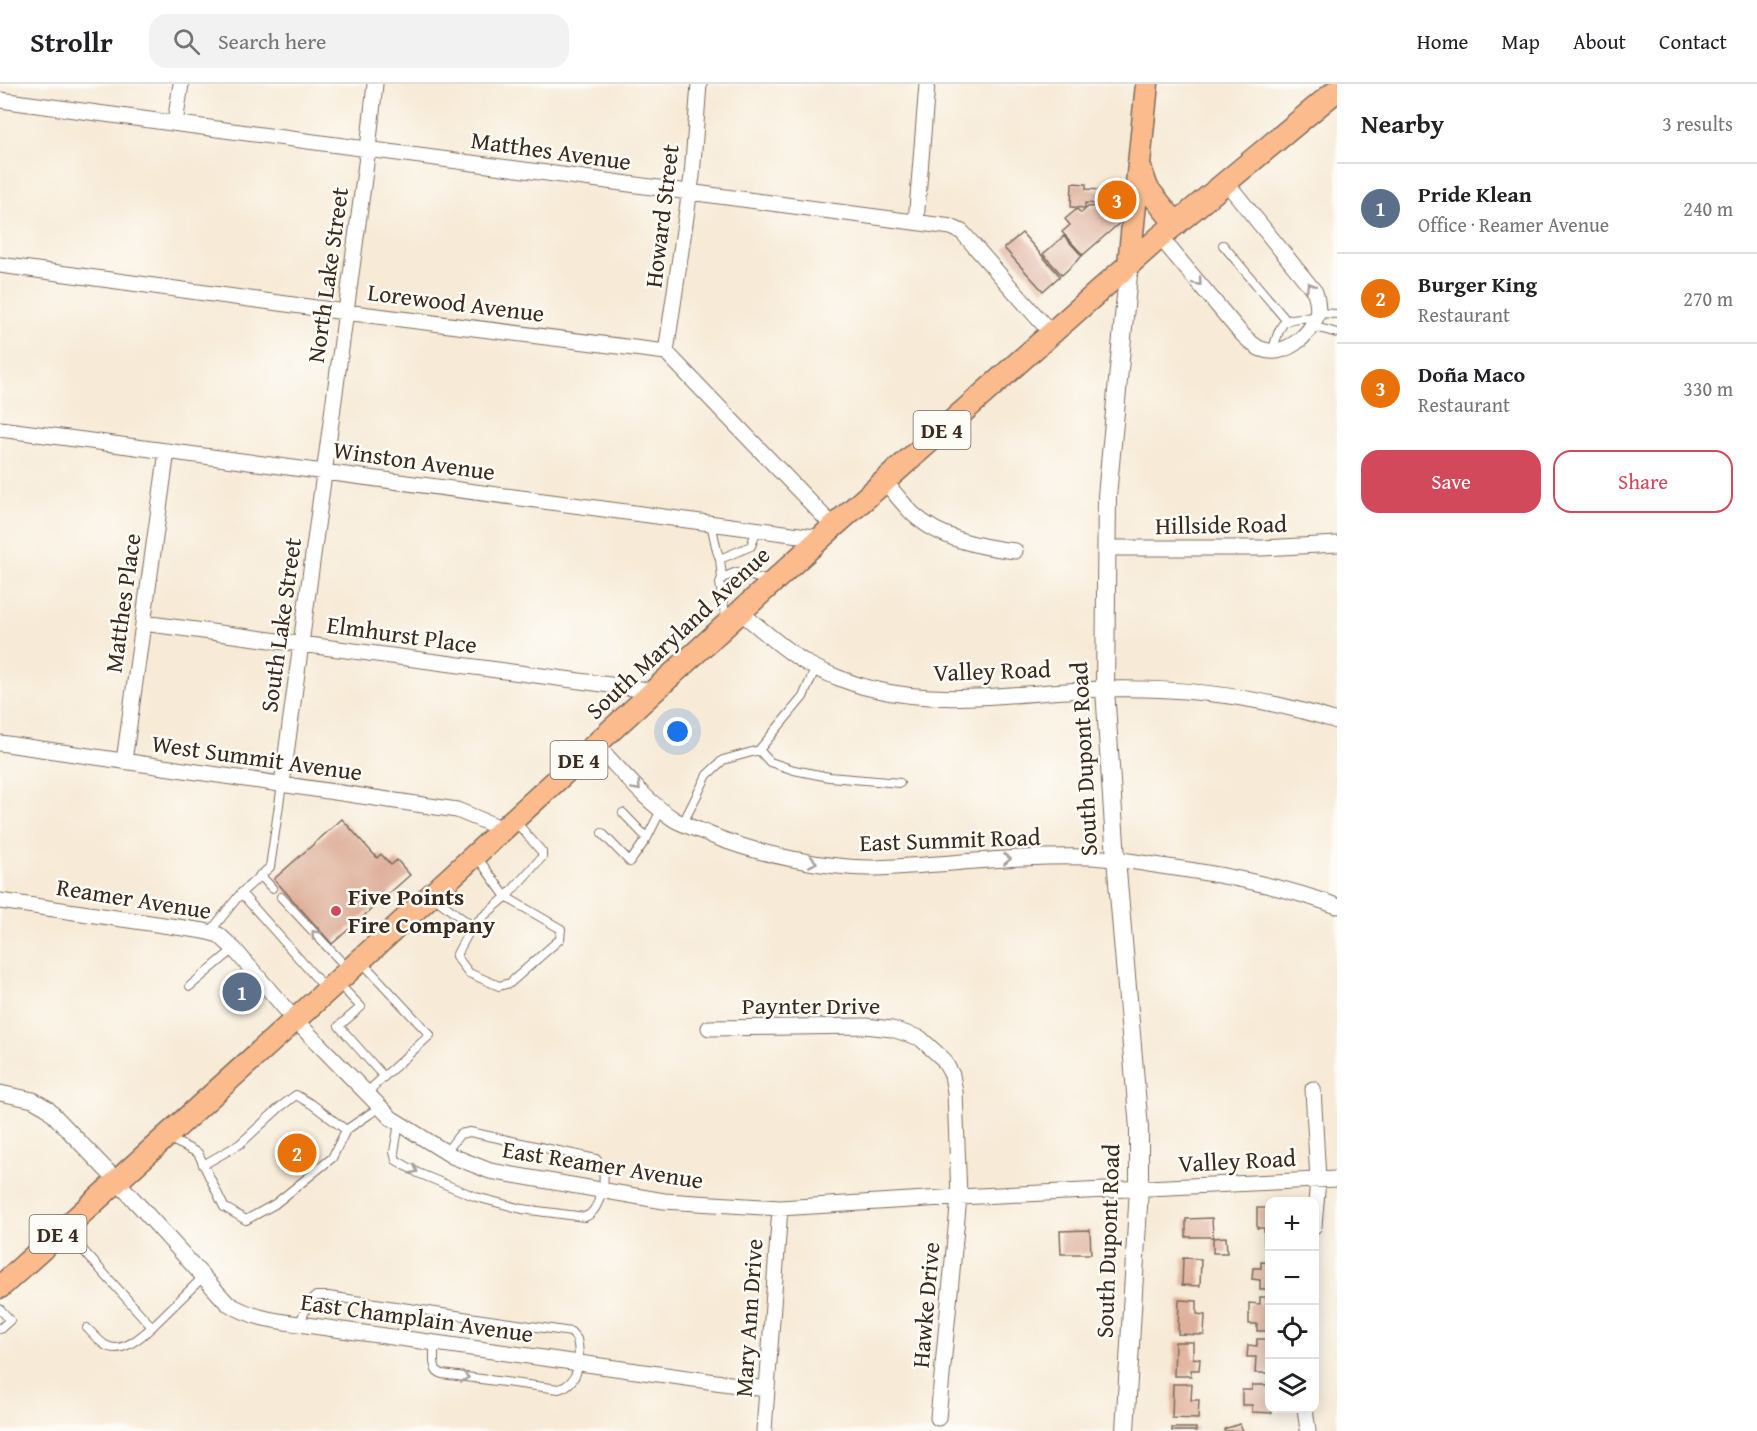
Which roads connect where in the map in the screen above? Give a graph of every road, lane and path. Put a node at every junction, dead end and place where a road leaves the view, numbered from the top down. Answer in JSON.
{"nodes":[{"id":1,"x":181,"y":84,"type":"edge"},
{"id":2,"x":375,"y":84,"type":"edge"},
{"id":3,"x":699,"y":84,"type":"edge"},
{"id":4,"x":927,"y":84,"type":"edge"},
{"id":5,"x":1147,"y":84,"type":"edge"},
{"id":6,"x":1337,"y":90,"type":"edge"},
{"id":7,"x":0,"y":100,"type":"edge"},
{"id":8,"x":175,"y":123,"type":"junction"},
{"id":9,"x":368,"y":149,"type":"junction"},
{"id":10,"x":1138,"y":163,"type":"junction"},
{"id":11,"x":1226,"y":183,"type":"junction"},
{"id":12,"x":689,"y":193,"type":"junction"},
{"id":13,"x":916,"y":222,"type":"junction"},
{"id":14,"x":1168,"y":231,"type":"junction"},
{"id":15,"x":1222,"y":245,"type":"dead end"},
{"id":16,"x":1129,"y":264,"type":"junction"},
{"id":17,"x":0,"y":265,"type":"edge"},
{"id":18,"x":345,"y":312,"type":"junction"},
{"id":19,"x":1337,"y":314,"type":"edge"},
{"id":20,"x":1315,"y":319,"type":"junction"},
{"id":21,"x":1286,"y":320,"type":"junction"},
{"id":22,"x":1051,"y":333,"type":"junction"},
{"id":23,"x":1337,"y":333,"type":"edge"},
{"id":24,"x":1273,"y":350,"type":"junction"},
{"id":25,"x":666,"y":352,"type":"junction"},
{"id":26,"x":0,"y":429,"type":"edge"},
{"id":27,"x":166,"y":451,"type":"junction"},
{"id":28,"x":324,"y":472,"type":"junction"},
{"id":29,"x":885,"y":482,"type":"junction"},
{"id":30,"x":711,"y":523,"type":"junction"},
{"id":31,"x":756,"y":529,"type":"junction"},
{"id":32,"x":828,"y":532,"type":"junction"},
{"id":33,"x":1337,"y":544,"type":"edge"},
{"id":34,"x":1106,"y":548,"type":"junction"},
{"id":35,"x":1015,"y":551,"type":"dead end"},
{"id":36,"x":720,"y":559,"type":"junction"},
{"id":37,"x":722,"y":578,"type":"junction"},
{"id":38,"x":774,"y":582,"type":"junction"},
{"id":39,"x":734,"y":619,"type":"junction"},
{"id":40,"x":143,"y":623,"type":"junction"},
{"id":41,"x":301,"y":644,"type":"junction"},
{"id":42,"x":816,"y":667,"type":"junction"},
{"id":43,"x":1105,"y":689,"type":"junction"},
{"id":44,"x":656,"y":691,"type":"junction"},
{"id":45,"x":1337,"y":721,"type":"edge"},
{"id":46,"x":0,"y":743,"type":"edge"},
{"id":47,"x":596,"y":745,"type":"junction"},
{"id":48,"x":759,"y":750,"type":"junction"},
{"id":49,"x":124,"y":761,"type":"junction"},
{"id":50,"x":900,"y":783,"type":"dead end"},
{"id":51,"x":282,"y":784,"type":"junction"},
{"id":52,"x":661,"y":810,"type":"junction"},
{"id":53,"x":622,"y":813,"type":"dead end"},
{"id":54,"x":683,"y":823,"type":"junction"},
{"id":55,"x":509,"y":824,"type":"junction"},
{"id":56,"x":602,"y":833,"type":"dead end"},
{"id":57,"x":647,"y":838,"type":"junction"},
{"id":58,"x":475,"y":855,"type":"junction"},
{"id":59,"x":1116,"y":860,"type":"junction"},
{"id":60,"x":260,"y":875,"type":"junction"},
{"id":61,"x":272,"y":888,"type":"dead end"},
{"id":62,"x":240,"y":893,"type":"junction"},
{"id":63,"x":431,"y":896,"type":"junction"},
{"id":64,"x":281,"y":897,"type":"dead end"},
{"id":65,"x":506,"y":897,"type":"junction"},
{"id":66,"x":0,"y":902,"type":"edge"},
{"id":67,"x":1337,"y":906,"type":"edge"},
{"id":68,"x":472,"y":926,"type":"junction"},
{"id":69,"x":210,"y":932,"type":"junction"},
{"id":70,"x":234,"y":949,"type":"junction"},
{"id":71,"x":343,"y":976,"type":"junction"},
{"id":72,"x":190,"y":986,"type":"dead end"},
{"id":73,"x":295,"y":1020,"type":"junction"},
{"id":74,"x":709,"y":1028,"type":"dead end"},
{"id":75,"x":384,"y":1077,"type":"junction"},
{"id":76,"x":1313,"y":1089,"type":"dead end"},
{"id":77,"x":0,"y":1093,"type":"edge"},
{"id":78,"x":366,"y":1093,"type":"junction"},
{"id":79,"x":380,"y":1107,"type":"junction"},
{"id":80,"x":399,"y":1123,"type":"junction"},
{"id":81,"x":346,"y":1130,"type":"junction"},
{"id":82,"x":166,"y":1137,"type":"junction"},
{"id":83,"x":446,"y":1152,"type":"junction"},
{"id":84,"x":203,"y":1165,"type":"junction"},
{"id":85,"x":1337,"y":1179,"type":"edge"},
{"id":86,"x":1318,"y":1180,"type":"junction"},
{"id":87,"x":117,"y":1181,"type":"junction"},
{"id":88,"x":1139,"y":1188,"type":"junction"},
{"id":89,"x":603,"y":1191,"type":"junction"},
{"id":90,"x":959,"y":1197,"type":"junction"},
{"id":91,"x":1317,"y":1197,"type":"edge"},
{"id":92,"x":780,"y":1208,"type":"junction"},
{"id":93,"x":64,"y":1229,"type":"junction"},
{"id":94,"x":203,"y":1277,"type":"junction"},
{"id":95,"x":0,"y":1287,"type":"edge"},
{"id":96,"x":0,"y":1309,"type":"edge"},
{"id":97,"x":299,"y":1324,"type":"junction"},
{"id":98,"x":152,"y":1327,"type":"junction"},
{"id":99,"x":87,"y":1328,"type":"dead end"},
{"id":100,"x":0,"y":1329,"type":"edge"},
{"id":101,"x":434,"y":1343,"type":"junction"},
{"id":102,"x":579,"y":1363,"type":"junction"},
{"id":103,"x":766,"y":1389,"type":"junction"},
{"id":104,"x":1306,"y":1413,"type":"edge"},
{"id":105,"x":938,"y":1418,"type":"dead end"},
{"id":106,"x":764,"y":1431,"type":"edge"},
{"id":107,"x":1125,"y":1431,"type":"edge"},
{"id":108,"x":1308,"y":1431,"type":"edge"}],
"edges":[{"from":1,"to":8,"type":"street"},
{"from":2,"to":9,"type":"street","name":"North Lake Street"},
{"from":3,"to":12,"type":"street","name":"Howard Street"},
{"from":4,"to":13,"type":"street"},
{"from":5,"to":10,"type":"main road","name":"South Dupont Road"},
{"from":6,"to":11,"type":"main road","number":"DE 4"},
{"from":7,"to":8,"type":"street","name":"Matthes Avenue"},
{"from":8,"to":9,"type":"street","name":"Matthes Avenue"},
{"from":9,"to":12,"type":"street","name":"Matthes Avenue"},
{"from":9,"to":18,"type":"street","name":"North Lake Street"},
{"from":10,"to":14,"type":"main road"},
{"from":10,"to":16,"type":"main road","name":"South Dupont Road"},
{"from":11,"to":14,"type":"main road","number":"DE 4"},
{"from":20,"to":11,"type":"street","one_way":true},
{"from":12,"to":13,"type":"street","name":"Matthes Avenue"},
{"from":12,"to":25,"type":"street","name":"Howard Street"},
{"from":13,"to":22,"type":"street","name":"Matthes Avenue"},
{"from":14,"to":16,"type":"main road","number":"DE 4"},
{"from":14,"to":24,"type":"street","one_way":true},
{"from":15,"to":21,"type":"lane"},
{"from":16,"to":22,"type":"main road","number":"DE 4"},
{"from":16,"to":34,"type":"street","name":"South Dupont Road"},
{"from":17,"to":18,"type":"street","name":"Lorewood Avenue"},
{"from":18,"to":25,"type":"street","name":"Lorewood Avenue"},
{"from":18,"to":28,"type":"street","name":"North Lake Street"},
{"from":19,"to":20,"type":"lane"},
{"from":20,"to":21,"type":"lane"},
{"from":20,"to":23,"type":"lane"},
{"from":20,"to":24,"type":"street"},
{"from":21,"to":24,"type":"lane"},
{"from":22,"to":29,"type":"main road","number":"DE 4"},
{"from":25,"to":32,"type":"street"},
{"from":26,"to":27,"type":"street","name":"Winston Avenue"},
{"from":27,"to":28,"type":"street","name":"Winston Avenue"},
{"from":27,"to":40,"type":"street","name":"Matthes Place"},
{"from":28,"to":30,"type":"street","name":"Winston Avenue"},
{"from":28,"to":41,"type":"street","name":"South Lake Street"},
{"from":29,"to":32,"type":"main road","number":"DE 4"},
{"from":29,"to":35,"type":"street"},
{"from":30,"to":31,"type":"street","name":"Winston Avenue"},
{"from":30,"to":36,"type":"lane"},
{"from":31,"to":32,"type":"street","name":"Winston Avenue"},
{"from":31,"to":36,"type":"lane"},
{"from":32,"to":38,"type":"main road","name":"South Maryland Avenue","number":"DE 4"},
{"from":33,"to":34,"type":"street","name":"Hillside Road"},
{"from":34,"to":43,"type":"street","name":"South Dupont Road"},
{"from":36,"to":37,"type":"lane"},
{"from":37,"to":38,"type":"lane"},
{"from":37,"to":39,"type":"lane"},
{"from":38,"to":39,"type":"main road","name":"South Maryland Avenue","number":"DE 4"},
{"from":39,"to":42,"type":"street","name":"Valley Road"},
{"from":39,"to":44,"type":"main road","name":"South Maryland Avenue","number":"DE 4"},
{"from":40,"to":41,"type":"street","name":"Elmhurst Place"},
{"from":40,"to":49,"type":"street","name":"Matthes Place"},
{"from":41,"to":44,"type":"street","name":"Elmhurst Place"},
{"from":41,"to":51,"type":"street","name":"South Lake Street"},
{"from":42,"to":43,"type":"street","name":"Valley Road"},
{"from":42,"to":48,"type":"lane"},
{"from":43,"to":45,"type":"street","name":"Valley Road"},
{"from":43,"to":59,"type":"street","name":"South Dupont Road"},
{"from":44,"to":47,"type":"main road","name":"South Maryland Avenue","number":"DE 4"},
{"from":46,"to":49,"type":"street","name":"West Summit Avenue"},
{"from":47,"to":52,"type":"street","name":"East Summit Road","one_way":true},
{"from":47,"to":55,"type":"main road","name":"South Maryland Avenue","number":"DE 4"},
{"from":48,"to":50,"type":"lane"},
{"from":48,"to":54,"type":"lane"},
{"from":49,"to":51,"type":"street","name":"West Summit Avenue"},
{"from":51,"to":55,"type":"street","name":"West Summit Avenue"},
{"from":51,"to":60,"type":"lane"},
{"from":52,"to":54,"type":"street","name":"East Summit Road"},
{"from":52,"to":57,"type":"lane"},
{"from":53,"to":57,"type":"lane"},
{"from":54,"to":59,"type":"street","name":"East Summit Road","one_way":true},
{"from":55,"to":58,"type":"main road","name":"South Maryland Avenue","number":"DE 4"},
{"from":55,"to":65,"type":"lane"},
{"from":56,"to":57,"type":"lane"},
{"from":58,"to":63,"type":"main road","name":"South Maryland Avenue","number":"DE 4"},
{"from":58,"to":65,"type":"lane"},
{"from":59,"to":67,"type":"street","name":"East Summit Road"},
{"from":59,"to":88,"type":"street","name":"South Dupont Road"},
{"from":60,"to":61,"type":"lane"},
{"from":60,"to":62,"type":"lane"},
{"from":62,"to":69,"type":"lane"},
{"from":62,"to":71,"type":"lane"},
{"from":63,"to":68,"type":"lane"},
{"from":63,"to":71,"type":"main road","name":"South Maryland Avenue","number":"DE 4"},
{"from":71,"to":64,"type":"lane","one_way":true},
{"from":65,"to":68,"type":"lane"},
{"from":65,"to":68,"type":"lane"},
{"from":66,"to":69,"type":"street","name":"Reamer Avenue"},
{"from":69,"to":70,"type":"street","name":"Reamer Avenue"},
{"from":70,"to":72,"type":"lane"},
{"from":70,"to":73,"type":"street","name":"Reamer Avenue"},
{"from":71,"to":73,"type":"main road","name":"South Maryland Avenue","number":"DE 4"},
{"from":71,"to":75,"type":"lane"},
{"from":71,"to":75,"type":"lane"},
{"from":73,"to":78,"type":"street","name":"East Reamer Avenue"},
{"from":73,"to":82,"type":"main road","name":"South Maryland Avenue","number":"DE 4"},
{"from":74,"to":90,"type":"street","name":"Paynter Drive"},
{"from":75,"to":78,"type":"lane"},
{"from":76,"to":86,"type":"street"},
{"from":77,"to":87,"type":"street","name":"East Champlain Avenue"},
{"from":78,"to":79,"type":"street","name":"East Reamer Avenue"},
{"from":79,"to":80,"type":"street","name":"East Reamer Avenue"},
{"from":79,"to":81,"type":"lane"},
{"from":80,"to":83,"type":"street","name":"East Reamer Avenue"},
{"from":80,"to":89,"type":"lane","one_way":true},
{"from":81,"to":84,"type":"lane"},
{"from":81,"to":84,"type":"lane"},
{"from":82,"to":84,"type":"lane"},
{"from":82,"to":87,"type":"main road","name":"South Maryland Avenue","number":"DE 4"},
{"from":83,"to":89,"type":"street","name":"East Reamer Avenue"},
{"from":83,"to":89,"type":"lane"},
{"from":85,"to":86,"type":"street","name":"Valley Road"},
{"from":86,"to":88,"type":"street","name":"Valley Road"},
{"from":86,"to":91,"type":"street"},
{"from":87,"to":93,"type":"main road","name":"South Maryland Avenue","number":"DE 4"},
{"from":87,"to":94,"type":"street","name":"East Champlain Avenue"},
{"from":88,"to":90,"type":"street","name":"East Reamer Avenue"},
{"from":88,"to":107,"type":"street","name":"South Dupont Road"},
{"from":89,"to":92,"type":"street","name":"East Reamer Avenue"},
{"from":90,"to":92,"type":"street","name":"East Reamer Avenue"},
{"from":90,"to":105,"type":"street","name":"Hawke Drive"},
{"from":92,"to":103,"type":"street","name":"Mary Ann Drive"},
{"from":93,"to":95,"type":"main road","name":"South Maryland Avenue","number":"DE 4"},
{"from":93,"to":98,"type":"lane"},
{"from":94,"to":97,"type":"street","name":"East Champlain Avenue"},
{"from":94,"to":98,"type":"lane"},
{"from":96,"to":100,"type":"lane"},
{"from":97,"to":101,"type":"street","name":"East Champlain Avenue"},
{"from":97,"to":102,"type":"lane"},
{"from":98,"to":99,"type":"lane"},
{"from":101,"to":102,"type":"street","name":"East Champlain Avenue"},
{"from":101,"to":102,"type":"lane","one_way":true},
{"from":102,"to":103,"type":"street","name":"East Champlain Avenue"},
{"from":103,"to":106,"type":"street","name":"Mary Ann Drive"},
{"from":104,"to":108,"type":"street"}]}
